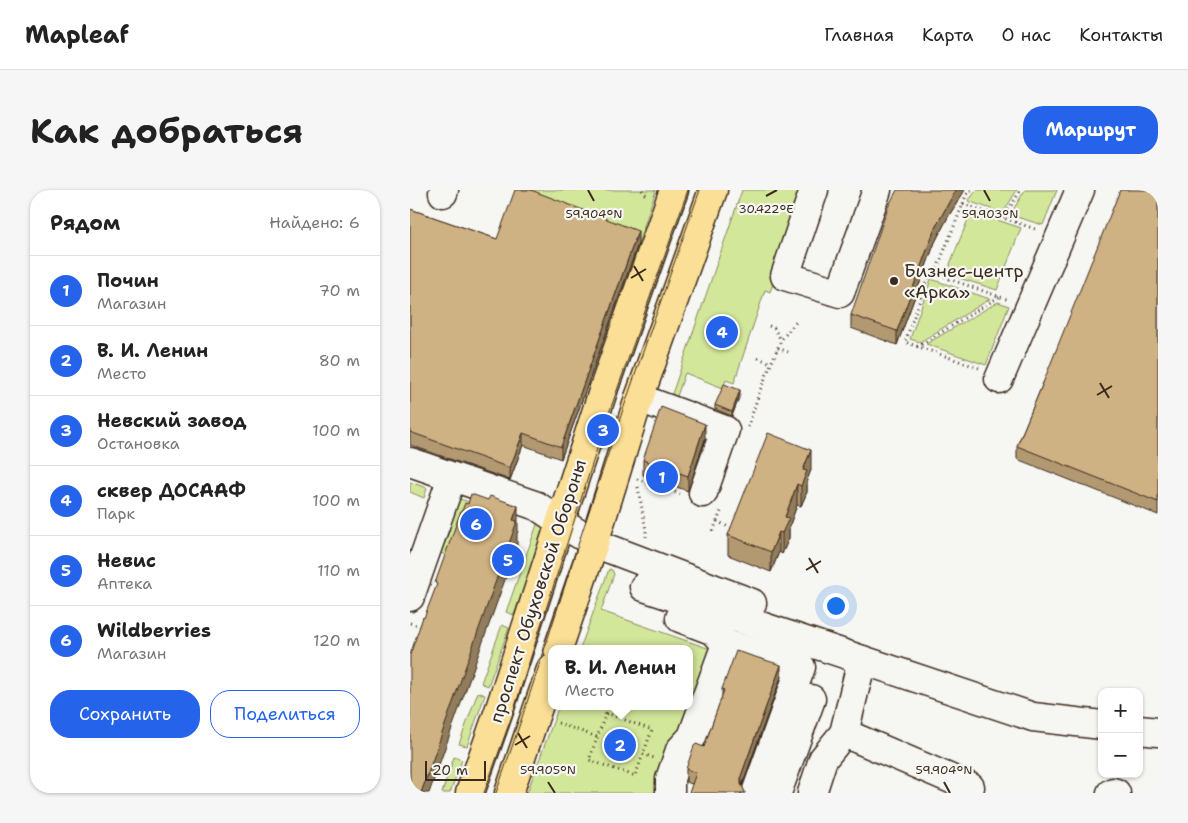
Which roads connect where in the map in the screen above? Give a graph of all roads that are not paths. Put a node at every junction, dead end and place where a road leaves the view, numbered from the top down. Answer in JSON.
{"nodes":[{"id":1,"x":674,"y":190,"type":"edge"},
{"id":2,"x":714,"y":190,"type":"edge"},
{"id":3,"x":814,"y":190,"type":"edge"},
{"id":4,"x":877,"y":190,"type":"edge"},
{"id":5,"x":1080,"y":190,"type":"edge"},
{"id":6,"x":1000,"y":377,"type":"road end"},
{"id":7,"x":639,"y":398,"type":"junction"},
{"id":8,"x":410,"y":462,"type":"edge"},
{"id":9,"x":452,"y":477,"type":"junction"},
{"id":10,"x":704,"y":498,"type":"road end"},
{"id":11,"x":560,"y":522,"type":"junction"},
{"id":12,"x":594,"y":542,"type":"junction"},
{"id":13,"x":643,"y":574,"type":"junction"},
{"id":14,"x":410,"y":597,"type":"edge"},
{"id":15,"x":752,"y":603,"type":"dead end"},
{"id":16,"x":726,"y":644,"type":"junction"},
{"id":17,"x":559,"y":645,"type":"edge"},
{"id":18,"x":862,"y":660,"type":"junction"},
{"id":19,"x":548,"y":678,"type":"edge"},
{"id":20,"x":811,"y":699,"type":"dead end"},
{"id":21,"x":1098,"y":725,"type":"edge"},
{"id":22,"x":1143,"y":730,"type":"edge"},
{"id":23,"x":1158,"y":732,"type":"edge"},
{"id":24,"x":844,"y":733,"type":"junction"},
{"id":25,"x":976,"y":791,"type":"edge"},
{"id":26,"x":470,"y":793,"type":"edge"},
{"id":27,"x":509,"y":793,"type":"edge"},
{"id":28,"x":670,"y":793,"type":"edge"},
{"id":29,"x":756,"y":793,"type":"edge"},
{"id":30,"x":777,"y":793,"type":"edge"},
{"id":31,"x":812,"y":793,"type":"edge"},
{"id":32,"x":1111,"y":793,"type":"edge"},
{"id":33,"x":1116,"y":793,"type":"edge"}],
"edges":[{"from":1,"to":11,"type":"main road","name":"проспект Обуховской Обороны"},
{"from":2,"to":7,"type":"main road","name":"проспект Обуховской Обороны"},
{"from":3,"to":4,"type":"lane"},
{"from":5,"to":6,"type":"lane"},
{"from":7,"to":10,"type":"lane"},
{"from":7,"to":12,"type":"main road","name":"проспект Обуховской Обороны"},
{"from":8,"to":9,"type":"lane"},
{"from":9,"to":11,"type":"lane"},
{"from":9,"to":14,"type":"lane"},
{"from":11,"to":12,"type":"lane"},
{"from":11,"to":26,"type":"main road","name":"проспект Обуховской Обороны"},
{"from":12,"to":13,"type":"lane"},
{"from":12,"to":17,"type":"main road","name":"проспект Обуховской Обороны"},
{"from":13,"to":15,"type":"lane"},
{"from":13,"to":16,"type":"lane"},
{"from":13,"to":18,"type":"lane"},
{"from":16,"to":28,"type":"lane"},
{"from":16,"to":29,"type":"lane"},
{"from":18,"to":21,"type":"lane"},
{"from":18,"to":24,"type":"lane"},
{"from":19,"to":27,"type":"main road","name":"проспект Обуховской Обороны"},
{"from":20,"to":30,"type":"lane"},
{"from":22,"to":23,"type":"lane"},
{"from":24,"to":25,"type":"lane"},
{"from":24,"to":31,"type":"lane"},
{"from":32,"to":33,"type":"lane"}]}
